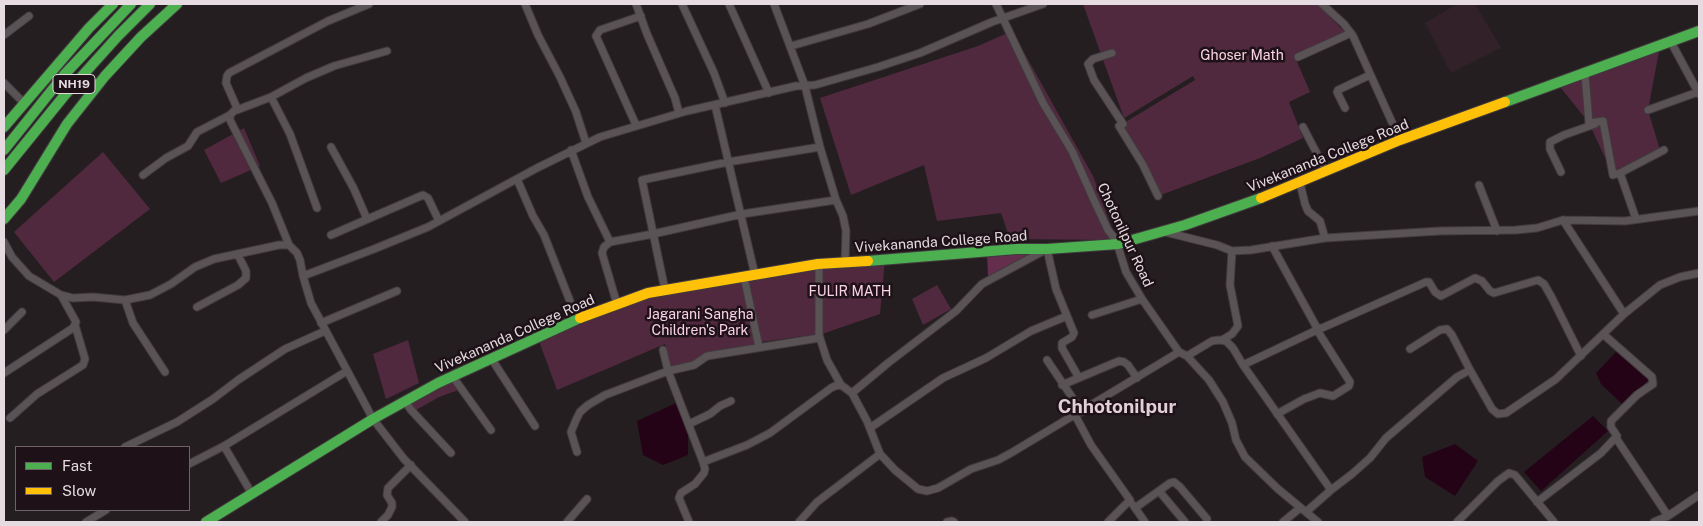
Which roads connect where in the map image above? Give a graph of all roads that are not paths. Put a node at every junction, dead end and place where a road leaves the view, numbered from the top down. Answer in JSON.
{"nodes":[{"id":1,"x":113,"y":4,"type":"edge"},
{"id":2,"x":132,"y":4,"type":"edge"},
{"id":3,"x":150,"y":4,"type":"edge"},
{"id":4,"x":177,"y":4,"type":"edge"},
{"id":5,"x":369,"y":4,"type":"edge"},
{"id":6,"x":525,"y":4,"type":"edge"},
{"id":7,"x":636,"y":4,"type":"edge"},
{"id":8,"x":682,"y":4,"type":"edge"},
{"id":9,"x":729,"y":4,"type":"edge"},
{"id":10,"x":774,"y":4,"type":"edge"},
{"id":11,"x":895,"y":4,"type":"edge"},
{"id":12,"x":920,"y":4,"type":"edge"},
{"id":13,"x":996,"y":4,"type":"edge"},
{"id":14,"x":1043,"y":4,"type":"edge"},
{"id":15,"x":1322,"y":4,"type":"edge"},
{"id":16,"x":898,"y":13,"type":"junction"},
{"id":17,"x":29,"y":16,"type":"dead end"},
{"id":18,"x":641,"y":16,"type":"junction"},
{"id":19,"x":1003,"y":18,"type":"junction"},
{"id":20,"x":1699,"y":31,"type":"edge"},
{"id":21,"x":1351,"y":34,"type":"junction"},
{"id":22,"x":4,"y":35,"type":"edge"},
{"id":23,"x":1670,"y":42,"type":"junction"},
{"id":24,"x":791,"y":46,"type":"junction"},
{"id":25,"x":387,"y":51,"type":"dead end"},
{"id":26,"x":1112,"y":53,"type":"dead end"},
{"id":27,"x":1298,"y":57,"type":"dead end"},
{"id":28,"x":1585,"y":74,"type":"junction"},
{"id":29,"x":1370,"y":75,"type":"junction"},
{"id":30,"x":4,"y":83,"type":"edge"},
{"id":31,"x":806,"y":86,"type":"junction"},
{"id":32,"x":769,"y":93,"type":"junction"},
{"id":33,"x":1699,"y":93,"type":"edge"},
{"id":34,"x":271,"y":97,"type":"junction"},
{"id":35,"x":24,"y":103,"type":"junction"},
{"id":36,"x":725,"y":103,"type":"junction"},
{"id":37,"x":715,"y":105,"type":"junction"},
{"id":38,"x":1345,"y":108,"type":"dead end"},
{"id":39,"x":237,"y":110,"type":"junction"},
{"id":40,"x":1648,"y":110,"type":"dead end"},
{"id":41,"x":679,"y":113,"type":"junction"},
{"id":42,"x":230,"y":115,"type":"junction"},
{"id":43,"x":1603,"y":121,"type":"junction"},
{"id":44,"x":636,"y":125,"type":"junction"},
{"id":45,"x":4,"y":127,"type":"edge"},
{"id":46,"x":1303,"y":127,"type":"dead end"},
{"id":47,"x":1400,"y":140,"type":"junction"},
{"id":48,"x":586,"y":143,"type":"junction"},
{"id":49,"x":331,"y":147,"type":"dead end"},
{"id":50,"x":820,"y":147,"type":"junction"},
{"id":51,"x":4,"y":150,"type":"edge"},
{"id":52,"x":571,"y":150,"type":"junction"},
{"id":53,"x":1664,"y":150,"type":"dead end"},
{"id":54,"x":728,"y":162,"type":"junction"},
{"id":55,"x":4,"y":170,"type":"edge"},
{"id":56,"x":1326,"y":171,"type":"junction"},
{"id":57,"x":1562,"y":172,"type":"dead end"},
{"id":58,"x":1620,"y":173,"type":"junction"},
{"id":59,"x":143,"y":176,"type":"dead end"},
{"id":60,"x":517,"y":179,"type":"junction"},
{"id":61,"x":1300,"y":183,"type":"junction"},
{"id":62,"x":1479,"y":185,"type":"dead end"},
{"id":63,"x":1158,"y":196,"type":"dead end"},
{"id":64,"x":836,"y":200,"type":"junction"},
{"id":65,"x":318,"y":208,"type":"dead end"},
{"id":66,"x":1699,"y":211,"type":"edge"},
{"id":67,"x":742,"y":214,"type":"junction"},
{"id":68,"x":4,"y":219,"type":"edge"},
{"id":69,"x":367,"y":219,"type":"junction"},
{"id":70,"x":1636,"y":219,"type":"junction"},
{"id":71,"x":1563,"y":220,"type":"junction"},
{"id":72,"x":439,"y":221,"type":"junction"},
{"id":73,"x":1497,"y":231,"type":"junction"},
{"id":74,"x":1159,"y":232,"type":"junction"},
{"id":75,"x":653,"y":234,"type":"junction"},
{"id":76,"x":331,"y":236,"type":"dead end"},
{"id":77,"x":1325,"y":238,"type":"junction"},
{"id":78,"x":4,"y":242,"type":"edge"},
{"id":79,"x":610,"y":242,"type":"junction"},
{"id":80,"x":1118,"y":244,"type":"junction"},
{"id":81,"x":289,"y":245,"type":"junction"},
{"id":82,"x":1272,"y":246,"type":"junction"},
{"id":83,"x":1048,"y":249,"type":"junction"},
{"id":84,"x":1232,"y":251,"type":"junction"},
{"id":85,"x":238,"y":254,"type":"junction"},
{"id":86,"x":845,"y":263,"type":"junction"},
{"id":87,"x":819,"y":264,"type":"junction"},
{"id":88,"x":1699,"y":273,"type":"edge"},
{"id":89,"x":755,"y":275,"type":"junction"},
{"id":90,"x":303,"y":276,"type":"junction"},
{"id":91,"x":744,"y":277,"type":"junction"},
{"id":92,"x":665,"y":290,"type":"junction"},
{"id":93,"x":397,"y":291,"type":"dead end"},
{"id":94,"x":61,"y":295,"type":"junction"},
{"id":95,"x":125,"y":300,"type":"junction"},
{"id":96,"x":1142,"y":300,"type":"junction"},
{"id":97,"x":617,"y":304,"type":"junction"},
{"id":98,"x":197,"y":307,"type":"dead end"},
{"id":99,"x":22,"y":312,"type":"dead end"},
{"id":100,"x":1624,"y":314,"type":"junction"},
{"id":101,"x":1092,"y":315,"type":"dead end"},
{"id":102,"x":1067,"y":316,"type":"junction"},
{"id":103,"x":577,"y":319,"type":"junction"},
{"id":104,"x":321,"y":323,"type":"junction"},
{"id":105,"x":75,"y":325,"type":"junction"},
{"id":106,"x":1320,"y":329,"type":"junction"},
{"id":107,"x":4,"y":330,"type":"edge"},
{"id":108,"x":326,"y":331,"type":"junction"},
{"id":109,"x":1603,"y":334,"type":"junction"},
{"id":110,"x":819,"y":338,"type":"junction"},
{"id":111,"x":1222,"y":340,"type":"junction"},
{"id":112,"x":759,"y":347,"type":"junction"},
{"id":113,"x":1410,"y":349,"type":"dead end"},
{"id":114,"x":663,"y":350,"type":"dead end"},
{"id":115,"x":1179,"y":352,"type":"junction"},
{"id":116,"x":1186,"y":356,"type":"junction"},
{"id":117,"x":1581,"y":356,"type":"junction"},
{"id":118,"x":491,"y":358,"type":"junction"},
{"id":119,"x":1047,"y":360,"type":"dead end"},
{"id":120,"x":1243,"y":365,"type":"junction"},
{"id":121,"x":1470,"y":370,"type":"junction"},
{"id":122,"x":347,"y":371,"type":"junction"},
{"id":123,"x":668,"y":371,"type":"junction"},
{"id":124,"x":165,"y":372,"type":"dead end"},
{"id":125,"x":4,"y":373,"type":"edge"},
{"id":126,"x":453,"y":377,"type":"junction"},
{"id":127,"x":1079,"y":378,"type":"junction"},
{"id":128,"x":1137,"y":378,"type":"junction"},
{"id":129,"x":1062,"y":385,"type":"junction"},
{"id":130,"x":841,"y":386,"type":"junction"},
{"id":131,"x":852,"y":393,"type":"junction"},
{"id":132,"x":406,"y":401,"type":"junction"},
{"id":133,"x":731,"y":401,"type":"dead end"},
{"id":134,"x":1079,"y":414,"type":"junction"},
{"id":135,"x":1277,"y":414,"type":"junction"},
{"id":136,"x":10,"y":418,"type":"dead end"},
{"id":137,"x":373,"y":419,"type":"junction"},
{"id":138,"x":688,"y":424,"type":"junction"},
{"id":139,"x":535,"y":426,"type":"dead end"},
{"id":140,"x":870,"y":428,"type":"junction"},
{"id":141,"x":491,"y":430,"type":"dead end"},
{"id":142,"x":1616,"y":438,"type":"junction"},
{"id":143,"x":127,"y":446,"type":"edge"},
{"id":144,"x":224,"y":446,"type":"junction"},
{"id":145,"x":577,"y":452,"type":"dead end"},
{"id":146,"x":451,"y":453,"type":"dead end"},
{"id":147,"x":880,"y":454,"type":"junction"},
{"id":148,"x":703,"y":462,"type":"junction"},
{"id":149,"x":190,"y":463,"type":"edge"},
{"id":150,"x":411,"y":465,"type":"junction"},
{"id":151,"x":1331,"y":490,"type":"junction"},
{"id":152,"x":1159,"y":491,"type":"junction"},
{"id":153,"x":252,"y":494,"type":"junction"},
{"id":154,"x":1699,"y":495,"type":"edge"},
{"id":155,"x":587,"y":499,"type":"dead end"},
{"id":156,"x":1130,"y":500,"type":"junction"},
{"id":157,"x":1537,"y":502,"type":"junction"},
{"id":158,"x":1135,"y":508,"type":"junction"},
{"id":159,"x":1303,"y":510,"type":"junction"},
{"id":160,"x":104,"y":511,"type":"edge"},
{"id":161,"x":1668,"y":516,"type":"junction"},
{"id":162,"x":1207,"y":519,"type":"dead end"},
{"id":163,"x":1460,"y":521,"type":"edge"},
{"id":164,"x":86,"y":522,"type":"edge"},
{"id":165,"x":206,"y":522,"type":"edge"},
{"id":166,"x":383,"y":522,"type":"edge"},
{"id":167,"x":466,"y":522,"type":"edge"},
{"id":168,"x":567,"y":522,"type":"edge"},
{"id":169,"x":689,"y":522,"type":"edge"},
{"id":170,"x":799,"y":522,"type":"edge"},
{"id":171,"x":947,"y":522,"type":"edge"},
{"id":172,"x":954,"y":522,"type":"edge"},
{"id":173,"x":1108,"y":522,"type":"edge"},
{"id":174,"x":1145,"y":522,"type":"edge"},
{"id":175,"x":1185,"y":522,"type":"edge"},
{"id":176,"x":1283,"y":522,"type":"edge"},
{"id":177,"x":1318,"y":522,"type":"edge"},
{"id":178,"x":1554,"y":522,"type":"edge"},
{"id":179,"x":1654,"y":522,"type":"edge"}],
"edges":[{"from":1,"to":35,"type":"main road"},
{"from":2,"to":51,"type":"main road","number":"NH19"},
{"from":3,"to":55,"type":"main road","number":"NH19"},
{"from":4,"to":68,"type":"main road"},
{"from":5,"to":39,"type":"street"},
{"from":6,"to":48,"type":"street"},
{"from":7,"to":18,"type":"street"},
{"from":8,"to":36,"type":"street"},
{"from":9,"to":32,"type":"street"},
{"from":10,"to":24,"type":"street"},
{"from":11,"to":16,"type":"street"},
{"from":12,"to":16,"type":"street"},
{"from":13,"to":19,"type":"street","name":"Chotonilpur Road"},
{"from":14,"to":19,"type":"street"},
{"from":15,"to":21,"type":"street"},
{"from":16,"to":24,"type":"street"},
{"from":17,"to":22,"type":"street"},
{"from":18,"to":41,"type":"street"},
{"from":18,"to":44,"type":"street"},
{"from":19,"to":31,"type":"street"},
{"from":19,"to":80,"type":"street","name":"Chotonilpur Road"},
{"from":20,"to":23,"type":"main road","name":"Vivekananda College Road"},
{"from":21,"to":27,"type":"street"},
{"from":21,"to":29,"type":"street"},
{"from":23,"to":28,"type":"main road","name":"Vivekananda College Road"},
{"from":23,"to":33,"type":"street"},
{"from":24,"to":31,"type":"street"},
{"from":25,"to":34,"type":"street"},
{"from":26,"to":63,"type":"street"},
{"from":28,"to":43,"type":"street"},
{"from":28,"to":47,"type":"main road","name":"Vivekananda College Road"},
{"from":29,"to":38,"type":"street"},
{"from":29,"to":47,"type":"street"},
{"from":30,"to":35,"type":"street"},
{"from":31,"to":32,"type":"street"},
{"from":31,"to":50,"type":"street"},
{"from":32,"to":36,"type":"street"},
{"from":33,"to":40,"type":"street"},
{"from":34,"to":39,"type":"street"},
{"from":34,"to":65,"type":"street"},
{"from":35,"to":45,"type":"main road"},
{"from":36,"to":37,"type":"street"},
{"from":37,"to":41,"type":"street"},
{"from":37,"to":54,"type":"street"},
{"from":39,"to":42,"type":"street"},
{"from":41,"to":44,"type":"street"},
{"from":42,"to":59,"type":"street"},
{"from":42,"to":81,"type":"street"},
{"from":43,"to":57,"type":"street"},
{"from":43,"to":58,"type":"street"},
{"from":44,"to":48,"type":"street"},
{"from":46,"to":56,"type":"street"},
{"from":47,"to":56,"type":"main road","name":"Vivekananda College Road"},
{"from":48,"to":52,"type":"street"},
{"from":49,"to":69,"type":"street"},
{"from":50,"to":54,"type":"street"},
{"from":50,"to":64,"type":"street"},
{"from":52,"to":60,"type":"street"},
{"from":52,"to":79,"type":"street"},
{"from":53,"to":58,"type":"street"},
{"from":54,"to":67,"type":"street"},
{"from":54,"to":75,"type":"street"},
{"from":56,"to":61,"type":"main road","name":"Vivekananda College Road"},
{"from":58,"to":70,"type":"street"},
{"from":60,"to":72,"type":"street"},
{"from":60,"to":103,"type":"street"},
{"from":61,"to":74,"type":"main road","name":"Vivekananda College Road"},
{"from":61,"to":77,"type":"street"},
{"from":62,"to":73,"type":"street"},
{"from":64,"to":67,"type":"street"},
{"from":64,"to":86,"type":"street"},
{"from":66,"to":70,"type":"street"},
{"from":67,"to":75,"type":"street"},
{"from":67,"to":89,"type":"street"},
{"from":69,"to":72,"type":"street"},
{"from":69,"to":76,"type":"street"},
{"from":70,"to":71,"type":"street"},
{"from":71,"to":73,"type":"street"},
{"from":71,"to":100,"type":"street"},
{"from":72,"to":90,"type":"street"},
{"from":73,"to":77,"type":"street"},
{"from":74,"to":80,"type":"main road","name":"Vivekananda College Road"},
{"from":74,"to":84,"type":"street"},
{"from":75,"to":79,"type":"street"},
{"from":75,"to":92,"type":"street"},
{"from":77,"to":82,"type":"street"},
{"from":78,"to":94,"type":"street"},
{"from":79,"to":97,"type":"street"},
{"from":80,"to":83,"type":"main road","name":"Vivekananda College Road"},
{"from":80,"to":96,"type":"street","name":"Chotonilpur Road"},
{"from":81,"to":85,"type":"street"},
{"from":81,"to":90,"type":"street"},
{"from":82,"to":84,"type":"street"},
{"from":82,"to":106,"type":"street"},
{"from":83,"to":86,"type":"main road","name":"Vivekananda College Road"},
{"from":83,"to":102,"type":"street"},
{"from":83,"to":131,"type":"street"},
{"from":84,"to":111,"type":"street"},
{"from":85,"to":95,"type":"street"},
{"from":85,"to":98,"type":"street"},
{"from":86,"to":87,"type":"main road","name":"Vivekananda College Road"},
{"from":87,"to":89,"type":"main road","name":"Vivekananda College Road"},
{"from":87,"to":110,"type":"street"},
{"from":88,"to":100,"type":"street"},
{"from":89,"to":91,"type":"main road","name":"Vivekananda College Road"},
{"from":90,"to":104,"type":"street"},
{"from":91,"to":92,"type":"main road","name":"Vivekananda College Road"},
{"from":91,"to":112,"type":"street"},
{"from":92,"to":97,"type":"main road","name":"Vivekananda College Road"},
{"from":93,"to":104,"type":"street"},
{"from":94,"to":95,"type":"street"},
{"from":94,"to":105,"type":"street"},
{"from":95,"to":124,"type":"street"},
{"from":96,"to":101,"type":"street"},
{"from":96,"to":115,"type":"street","name":"Chotonilpur Road"},
{"from":97,"to":103,"type":"main road","name":"Vivekananda College Road"},
{"from":99,"to":107,"type":"street"},
{"from":100,"to":109,"type":"street"},
{"from":102,"to":127,"type":"street"},
{"from":102,"to":140,"type":"street"},
{"from":103,"to":118,"type":"main road","name":"Vivekananda College Road"},
{"from":104,"to":108,"type":"street"},
{"from":105,"to":125,"type":"street"},
{"from":105,"to":136,"type":"street"},
{"from":106,"to":117,"type":"street"},
{"from":106,"to":120,"type":"street"},
{"from":106,"to":135,"type":"street"},
{"from":108,"to":122,"type":"street"},
{"from":108,"to":143,"type":"street"},
{"from":109,"to":117,"type":"street"},
{"from":109,"to":142,"type":"street"},
{"from":110,"to":112,"type":"street"},
{"from":110,"to":130,"type":"street"},
{"from":111,"to":116,"type":"street"},
{"from":111,"to":120,"type":"street"},
{"from":112,"to":123,"type":"street"},
{"from":113,"to":121,"type":"street"},
{"from":114,"to":123,"type":"street"},
{"from":115,"to":116,"type":"street","name":"Chotonilpur Road"},
{"from":115,"to":128,"type":"street"},
{"from":116,"to":159,"type":"street","name":"Chotonilpur Road"},
{"from":117,"to":121,"type":"street"},
{"from":118,"to":126,"type":"main road","name":"Vivekananda College Road"},
{"from":118,"to":139,"type":"street"},
{"from":119,"to":129,"type":"street"},
{"from":120,"to":135,"type":"street"},
{"from":121,"to":151,"type":"street"},
{"from":122,"to":137,"type":"street"},
{"from":122,"to":144,"type":"street"},
{"from":123,"to":138,"type":"street"},
{"from":123,"to":145,"type":"street"},
{"from":126,"to":132,"type":"main road","name":"Vivekananda College Road"},
{"from":126,"to":141,"type":"street"},
{"from":127,"to":128,"type":"street"},
{"from":127,"to":129,"type":"street"},
{"from":128,"to":134,"type":"street"},
{"from":129,"to":134,"type":"street"},
{"from":130,"to":131,"type":"street"},
{"from":130,"to":148,"type":"street"},
{"from":131,"to":140,"type":"street"},
{"from":132,"to":137,"type":"main road","name":"Vivekananda College Road"},
{"from":132,"to":146,"type":"street"},
{"from":133,"to":138,"type":"street"},
{"from":134,"to":147,"type":"street"},
{"from":134,"to":156,"type":"street"},
{"from":135,"to":151,"type":"street"},
{"from":137,"to":150,"type":"street"},
{"from":137,"to":153,"type":"main road","name":"Vivekananda College Road"},
{"from":138,"to":148,"type":"street"},
{"from":140,"to":147,"type":"street"},
{"from":142,"to":157,"type":"street"},
{"from":142,"to":161,"type":"street"},
{"from":144,"to":149,"type":"street"},
{"from":144,"to":153,"type":"street"},
{"from":147,"to":170,"type":"street"},
{"from":148,"to":169,"type":"street"},
{"from":150,"to":166,"type":"street"},
{"from":150,"to":167,"type":"street"},
{"from":151,"to":159,"type":"street"},
{"from":152,"to":158,"type":"street"},
{"from":152,"to":162,"type":"street"},
{"from":152,"to":175,"type":"street"},
{"from":153,"to":165,"type":"main road","name":"Vivekananda College Road"},
{"from":154,"to":161,"type":"street"},
{"from":155,"to":168,"type":"street"},
{"from":156,"to":158,"type":"street"},
{"from":156,"to":173,"type":"street"},
{"from":157,"to":163,"type":"street"},
{"from":157,"to":178,"type":"street"},
{"from":158,"to":174,"type":"street"},
{"from":159,"to":176,"type":"street"},
{"from":159,"to":177,"type":"street","name":"Chotonilpur Road"},
{"from":160,"to":164,"type":"street"},
{"from":161,"to":179,"type":"street"},
{"from":171,"to":172,"type":"street"}]}
